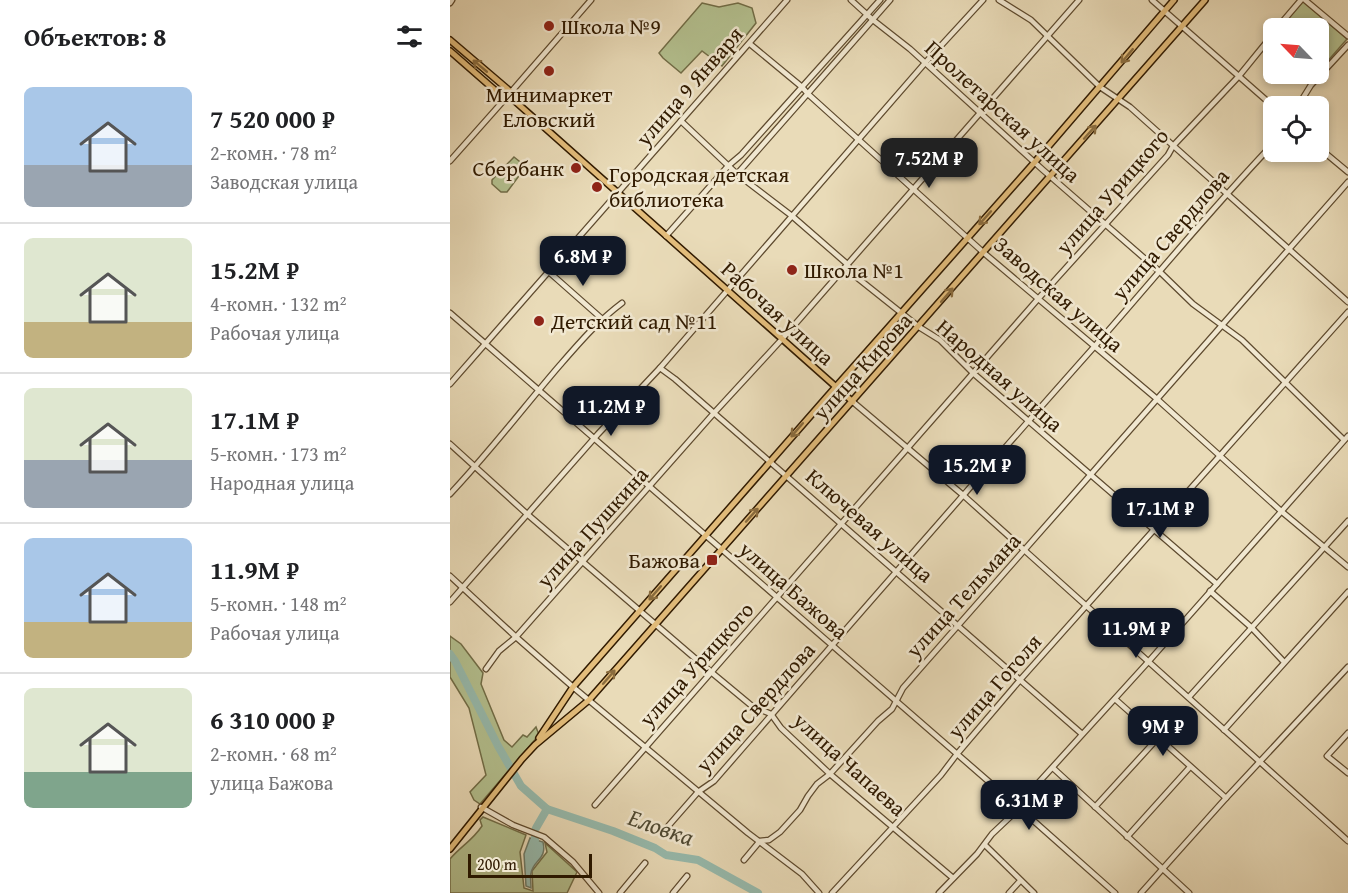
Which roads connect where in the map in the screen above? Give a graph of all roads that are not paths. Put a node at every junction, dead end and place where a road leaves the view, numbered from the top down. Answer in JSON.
{"nodes":[{"id":1,"x":591,"y":0,"type":"edge"},
{"id":2,"x":787,"y":0,"type":"edge"},
{"id":3,"x":851,"y":0,"type":"edge"},
{"id":4,"x":880,"y":0,"type":"edge"},
{"id":5,"x":890,"y":0,"type":"edge"},
{"id":6,"x":983,"y":0,"type":"edge"},
{"id":7,"x":999,"y":0,"type":"edge"},
{"id":8,"x":1079,"y":0,"type":"edge"},
{"id":9,"x":1152,"y":0,"type":"edge"},
{"id":10,"x":1174,"y":0,"type":"edge"},
{"id":11,"x":1205,"y":0,"type":"edge"},
{"id":12,"x":1303,"y":0,"type":"edge"},
{"id":13,"x":1165,"y":11,"type":"junction"},
{"id":14,"x":867,"y":14,"type":"junction"},
{"id":15,"x":1286,"y":18,"type":"edge"},
{"id":16,"x":873,"y":20,"type":"junction"},
{"id":17,"x":1183,"y":26,"type":"junction"},
{"id":18,"x":1048,"y":36,"type":"junction"},
{"id":19,"x":1348,"y":36,"type":"edge"},
{"id":20,"x":450,"y":40,"type":"edge"},
{"id":21,"x":750,"y":44,"type":"junction"},
{"id":22,"x":1348,"y":45,"type":"edge"},
{"id":23,"x":1263,"y":47,"type":"edge"},
{"id":24,"x":450,"y":51,"type":"edge"},
{"id":25,"x":925,"y":63,"type":"junction"},
{"id":26,"x":1239,"y":76,"type":"junction"},
{"id":27,"x":802,"y":87,"type":"junction"},
{"id":28,"x":1100,"y":87,"type":"junction"},
{"id":29,"x":808,"y":94,"type":"junction"},
{"id":30,"x":508,"y":95,"type":"junction"},
{"id":31,"x":1304,"y":96,"type":"edge"},
{"id":32,"x":1263,"y":97,"type":"edge"},
{"id":33,"x":1118,"y":101,"type":"junction"},
{"id":34,"x":979,"y":112,"type":"junction"},
{"id":35,"x":681,"y":121,"type":"junction"},
{"id":36,"x":860,"y":140,"type":"junction"},
{"id":37,"x":1173,"y":146,"type":"junction"},
{"id":38,"x":1263,"y":154,"type":"edge"},
{"id":39,"x":1329,"y":156,"type":"edge"},
{"id":40,"x":450,"y":161,"type":"edge"},
{"id":41,"x":1034,"y":163,"type":"junction"},
{"id":42,"x":728,"y":166,"type":"junction"},
{"id":43,"x":1348,"y":172,"type":"edge"},
{"id":44,"x":737,"y":174,"type":"junction"},
{"id":45,"x":1050,"y":177,"type":"junction"},
{"id":46,"x":1348,"y":182,"type":"edge"},
{"id":47,"x":912,"y":189,"type":"junction"},
{"id":48,"x":618,"y":193,"type":"junction"},
{"id":49,"x":1226,"y":193,"type":"junction"},
{"id":50,"x":792,"y":216,"type":"junction"},
{"id":51,"x":1106,"y":224,"type":"junction"},
{"id":52,"x":666,"y":236,"type":"junction"},
{"id":53,"x":968,"y":237,"type":"junction"},
{"id":54,"x":1290,"y":249,"type":"junction"},
{"id":55,"x":984,"y":252,"type":"junction"},
{"id":56,"x":846,"y":263,"type":"junction"},
{"id":57,"x":1159,"y":271,"type":"junction"},
{"id":58,"x":549,"y":272,"type":"junction"},
{"id":59,"x":727,"y":290,"type":"junction"},
{"id":60,"x":1038,"y":299,"type":"junction"},
{"id":61,"x":1348,"y":302,"type":"edge"},
{"id":62,"x":622,"y":303,"type":"dead end"},
{"id":63,"x":1348,"y":312,"type":"edge"},
{"id":64,"x":450,"y":313,"type":"edge"},
{"id":65,"x":902,"y":313,"type":"junction"},
{"id":66,"x":601,"y":318,"type":"junction"},
{"id":67,"x":1222,"y":325,"type":"junction"},
{"id":68,"x":919,"y":327,"type":"junction"},
{"id":69,"x":783,"y":338,"type":"junction"},
{"id":70,"x":485,"y":345,"type":"junction"},
{"id":71,"x":1095,"y":346,"type":"junction"},
{"id":72,"x":660,"y":368,"type":"junction"},
{"id":73,"x":974,"y":373,"type":"junction"},
{"id":74,"x":1285,"y":382,"type":"junction"},
{"id":75,"x":450,"y":384,"type":"edge"},
{"id":76,"x":836,"y":387,"type":"junction"},
{"id":77,"x":538,"y":391,"type":"junction"},
{"id":78,"x":1157,"y":399,"type":"junction"},
{"id":79,"x":853,"y":402,"type":"junction"},
{"id":80,"x":714,"y":412,"type":"junction"},
{"id":81,"x":1028,"y":420,"type":"junction"},
{"id":82,"x":595,"y":438,"type":"junction"},
{"id":83,"x":1346,"y":438,"type":"edge"},
{"id":84,"x":450,"y":444,"type":"edge"},
{"id":85,"x":908,"y":448,"type":"junction"},
{"id":86,"x":1220,"y":456,"type":"junction"},
{"id":87,"x":770,"y":461,"type":"junction"},
{"id":88,"x":476,"y":466,"type":"junction"},
{"id":89,"x":787,"y":475,"type":"junction"},
{"id":90,"x":1091,"y":475,"type":"junction"},
{"id":91,"x":651,"y":486,"type":"junction"},
{"id":92,"x":450,"y":494,"type":"edge"},
{"id":93,"x":963,"y":495,"type":"junction"},
{"id":94,"x":1281,"y":511,"type":"junction"},
{"id":95,"x":527,"y":514,"type":"junction"},
{"id":96,"x":1348,"y":520,"type":"edge"},
{"id":97,"x":842,"y":524,"type":"junction"},
{"id":98,"x":1154,"y":530,"type":"junction"},
{"id":99,"x":706,"y":534,"type":"junction"},
{"id":100,"x":722,"y":548,"type":"junction"},
{"id":101,"x":1324,"y":548,"type":"junction"},
{"id":102,"x":1025,"y":551,"type":"junction"},
{"id":103,"x":583,"y":561,"type":"junction"},
{"id":104,"x":1348,"y":567,"type":"edge"},
{"id":105,"x":897,"y":571,"type":"junction"},
{"id":106,"x":450,"y":576,"type":"edge"},
{"id":107,"x":1216,"y":584,"type":"junction"},
{"id":108,"x":463,"y":588,"type":"junction"},
{"id":109,"x":1210,"y":591,"type":"junction"},
{"id":110,"x":1348,"y":592,"type":"edge"},
{"id":111,"x":777,"y":597,"type":"junction"},
{"id":112,"x":450,"y":603,"type":"edge"},
{"id":113,"x":1086,"y":606,"type":"junction"},
{"id":114,"x":639,"y":611,"type":"junction"},
{"id":115,"x":655,"y":625,"type":"junction"},
{"id":116,"x":959,"y":626,"type":"junction"},
{"id":117,"x":1252,"y":628,"type":"junction"},
{"id":118,"x":516,"y":637,"type":"junction"},
{"id":119,"x":832,"y":645,"type":"junction"},
{"id":120,"x":1149,"y":661,"type":"junction"},
{"id":121,"x":1284,"y":663,"type":"junction"},
{"id":122,"x":1348,"y":667,"type":"edge"},
{"id":123,"x":486,"y":669,"type":"dead end"},
{"id":124,"x":711,"y":672,"type":"junction"},
{"id":125,"x":1020,"y":680,"type":"junction"},
{"id":126,"x":573,"y":687,"type":"junction"},
{"id":127,"x":1189,"y":697,"type":"junction"},
{"id":128,"x":1115,"y":699,"type":"junction"},
{"id":129,"x":589,"y":700,"type":"junction"},
{"id":130,"x":896,"y":700,"type":"junction"},
{"id":131,"x":771,"y":714,"type":"junction"},
{"id":132,"x":1224,"y":730,"type":"junction"},
{"id":133,"x":1348,"y":733,"type":"edge"},
{"id":134,"x":1082,"y":734,"type":"junction"},
{"id":135,"x":1158,"y":738,"type":"junction"},
{"id":136,"x":535,"y":745,"type":"junction"},
{"id":137,"x":645,"y":747,"type":"junction"},
{"id":138,"x":957,"y":754,"type":"junction"},
{"id":139,"x":1260,"y":763,"type":"junction"},
{"id":140,"x":1191,"y":767,"type":"junction"},
{"id":141,"x":1053,"y":768,"type":"junction"},
{"id":142,"x":1348,"y":773,"type":"edge"},
{"id":143,"x":830,"y":774,"type":"junction"},
{"id":144,"x":698,"y":792,"type":"junction"},
{"id":145,"x":1227,"y":798,"type":"junction"},
{"id":146,"x":595,"y":805,"type":"dead end"},
{"id":147,"x":481,"y":807,"type":"junction"},
{"id":148,"x":1018,"y":807,"type":"junction"},
{"id":149,"x":1095,"y":807,"type":"junction"},
{"id":150,"x":893,"y":825,"type":"junction"},
{"id":151,"x":663,"y":832,"type":"dead end"},
{"id":152,"x":1127,"y":837,"type":"junction"},
{"id":153,"x":760,"y":841,"type":"junction"},
{"id":154,"x":1348,"y":841,"type":"edge"},
{"id":155,"x":985,"y":845,"type":"junction"},
{"id":156,"x":450,"y":849,"type":"edge"},
{"id":157,"x":744,"y":860,"type":"dead end"},
{"id":158,"x":645,"y":863,"type":"dead end"},
{"id":159,"x":1162,"y":869,"type":"junction"},
{"id":160,"x":687,"y":876,"type":"dead end"},
{"id":161,"x":953,"y":878,"type":"junction"},
{"id":162,"x":1020,"y":881,"type":"junction"},
{"id":163,"x":599,"y":893,"type":"edge"},
{"id":164,"x":620,"y":893,"type":"edge"},
{"id":165,"x":674,"y":893,"type":"edge"},
{"id":166,"x":819,"y":893,"type":"edge"},
{"id":167,"x":832,"y":893,"type":"edge"},
{"id":168,"x":939,"y":893,"type":"edge"},
{"id":169,"x":1009,"y":893,"type":"edge"},
{"id":170,"x":1034,"y":893,"type":"edge"},
{"id":171,"x":1114,"y":893,"type":"edge"},
{"id":172,"x":1141,"y":893,"type":"edge"},
{"id":173,"x":1189,"y":893,"type":"edge"}],
"edges":[{"from":1,"to":30,"type":"street"},
{"from":2,"to":21,"type":"street","name":"улица 9 Января"},
{"from":3,"to":14,"type":"street","name":"Пролетарская улица"},
{"from":4,"to":14,"type":"street"},
{"from":5,"to":16,"type":"street"},
{"from":6,"to":25,"type":"street"},
{"from":7,"to":18,"type":"street"},
{"from":8,"to":18,"type":"street","name":"улица Пушкина"},
{"from":9,"to":13,"type":"street"},
{"from":10,"to":13,"type":"main road","name":"улица Кирова"},
{"from":11,"to":17,"type":"main road","name":"улица Кирова"},
{"from":12,"to":15,"type":"street"},
{"from":12,"to":19,"type":"street"},
{"from":13,"to":17,"type":"street"},
{"from":13,"to":28,"type":"main road","name":"улица Кирова","one_way":true},
{"from":14,"to":16,"type":"street","name":"Пролетарская улица"},
{"from":14,"to":27,"type":"street"},
{"from":16,"to":25,"type":"street","name":"Пролетарская улица"},
{"from":16,"to":29,"type":"street"},
{"from":17,"to":26,"type":"street"},
{"from":17,"to":33,"type":"main road","name":"улица Кирова"},
{"from":18,"to":28,"type":"street"},
{"from":18,"to":34,"type":"street","name":"улица Пушкина"},
{"from":30,"to":20,"type":"main road","name":"Рабочая улица","one_way":true},
{"from":21,"to":27,"type":"street","name":"Заводская улица"},
{"from":21,"to":35,"type":"street","name":"улица 9 Января"},
{"from":22,"to":31,"type":"street"},
{"from":23,"to":26,"type":"street","name":"улица Урицкого"},
{"from":24,"to":30,"type":"main road","name":"Рабочая улица"},
{"from":25,"to":34,"type":"street","name":"Пролетарская улица"},
{"from":25,"to":36,"type":"street"},
{"from":26,"to":32,"type":"street"},
{"from":26,"to":37,"type":"street","name":"улица Урицкого"},
{"from":27,"to":29,"type":"street","name":"Заводская улица"},
{"from":27,"to":42,"type":"street"},
{"from":28,"to":33,"type":"street"},
{"from":28,"to":41,"type":"main road","name":"улица Кирова"},
{"from":29,"to":36,"type":"street","name":"Заводская улица"},
{"from":29,"to":44,"type":"street"},
{"from":30,"to":40,"type":"street"},
{"from":30,"to":48,"type":"main road","name":"Рабочая улица"},
{"from":33,"to":37,"type":"street"},
{"from":45,"to":33,"type":"main road","name":"улица Кирова","one_way":true},
{"from":34,"to":41,"type":"street","name":"Пролетарская улица"},
{"from":34,"to":47,"type":"street","name":"улица Пушкина"},
{"from":35,"to":42,"type":"street","name":"Народная улица"},
{"from":35,"to":48,"type":"street","name":"улица 9 Января"},
{"from":36,"to":47,"type":"street","name":"Заводская улица"},
{"from":36,"to":50,"type":"street"},
{"from":37,"to":49,"type":"street"},
{"from":37,"to":51,"type":"street","name":"улица Урицкого"},
{"from":38,"to":49,"type":"street","name":"улица Свердлова"},
{"from":39,"to":43,"type":"street"},
{"from":41,"to":45,"type":"street","name":"Пролетарская улица"},
{"from":41,"to":53,"type":"main road","name":"улица Кирова","one_way":true},
{"from":42,"to":44,"type":"street","name":"Народная улица"},
{"from":42,"to":52,"type":"street"},
{"from":44,"to":50,"type":"street","name":"Народная улица"},
{"from":45,"to":51,"type":"street","name":"Пролетарская улица"},
{"from":45,"to":55,"type":"main road","name":"улица Кирова"},
{"from":46,"to":54,"type":"street","name":"улица Тельмана"},
{"from":47,"to":53,"type":"street","name":"Заводская улица"},
{"from":47,"to":56,"type":"street","name":"улица Пушкина"},
{"from":48,"to":52,"type":"main road","name":"Рабочая улица"},
{"from":48,"to":58,"type":"street","name":"улица 9 Января"},
{"from":49,"to":54,"type":"street"},
{"from":49,"to":57,"type":"street","name":"улица Свердлова"},
{"from":50,"to":56,"type":"street","name":"Народная улица"},
{"from":50,"to":59,"type":"street"},
{"from":51,"to":57,"type":"street","name":"Пролетарская улица"},
{"from":51,"to":60,"type":"street","name":"улица Урицкого"},
{"from":52,"to":59,"type":"main road","name":"Рабочая улица"},
{"from":53,"to":55,"type":"street","name":"Заводская улица"},
{"from":53,"to":65,"type":"main road","name":"улица Кирова"},
{"from":54,"to":61,"type":"street"},
{"from":54,"to":67,"type":"street","name":"улица Тельмана"},
{"from":55,"to":60,"type":"street","name":"Заводская улица"},
{"from":68,"to":55,"type":"main road","name":"улица Кирова","one_way":true},
{"from":56,"to":65,"type":"street","name":"Народная улица"},
{"from":56,"to":69,"type":"street","name":"улица Пушкина"},
{"from":57,"to":67,"type":"street","name":"Пролетарская улица"},
{"from":57,"to":71,"type":"street","name":"улица Свердлова"},
{"from":58,"to":66,"type":"street"},
{"from":58,"to":70,"type":"street","name":"улица 9 Января"},
{"from":59,"to":69,"type":"main road","name":"Рабочая улица"},
{"from":59,"to":72,"type":"street"},
{"from":60,"to":71,"type":"street","name":"Заводская улица"},
{"from":60,"to":73,"type":"street","name":"улица Урицкого"},
{"from":62,"to":66,"type":"street"},
{"from":63,"to":74,"type":"street","name":"улица Гоголя"},
{"from":64,"to":70,"type":"street","name":"улица Бажова"},
{"from":65,"to":68,"type":"street","name":"Народная улица"},
{"from":65,"to":76,"type":"main road","name":"улица Кирова"},
{"from":66,"to":77,"type":"street"},
{"from":67,"to":74,"type":"street","name":"Пролетарская улица"},
{"from":67,"to":78,"type":"street","name":"улица Тельмана"},
{"from":68,"to":73,"type":"street","name":"Народная улица"},
{"from":68,"to":79,"type":"main road","name":"улица Кирова"},
{"from":69,"to":76,"type":"main road","name":"Рабочая улица"},
{"from":69,"to":80,"type":"street","name":"улица Пушкина"},
{"from":70,"to":75,"type":"street","name":"улица 9 Января"},
{"from":70,"to":77,"type":"street","name":"улица Бажова"},
{"from":71,"to":78,"type":"street","name":"Заводская улица"},
{"from":71,"to":81,"type":"street","name":"улица Свердлова"},
{"from":72,"to":80,"type":"street","name":"Ключевая улица"},
{"from":72,"to":82,"type":"street"},
{"from":73,"to":81,"type":"street","name":"Народная улица"},
{"from":73,"to":85,"type":"street","name":"улица Урицкого"},
{"from":74,"to":83,"type":"street","name":"Пролетарская улица"},
{"from":74,"to":86,"type":"street","name":"улица Гоголя"},
{"from":76,"to":79,"type":"main road","name":"Рабочая улица"},
{"from":76,"to":87,"type":"main road","name":"улица Кирова","one_way":true},
{"from":77,"to":82,"type":"street","name":"улица Бажова"},
{"from":77,"to":88,"type":"street"},
{"from":78,"to":86,"type":"street","name":"Заводская улица"},
{"from":78,"to":90,"type":"street","name":"улица Тельмана"},
{"from":79,"to":85,"type":"street","name":"Рабочая улица"},
{"from":79,"to":89,"type":"main road","name":"улица Кирова"},
{"from":80,"to":87,"type":"street","name":"Ключевая улица"},
{"from":80,"to":91,"type":"street","name":"улица Пушкина"},
{"from":81,"to":90,"type":"street","name":"Народная улица"},
{"from":81,"to":93,"type":"street","name":"улица Свердлова"},
{"from":82,"to":91,"type":"street","name":"улица Бажова"},
{"from":82,"to":95,"type":"street"},
{"from":83,"to":94,"type":"street"},
{"from":84,"to":88,"type":"street","name":"улица Чапаева"},
{"from":85,"to":93,"type":"street","name":"Рабочая улица"},
{"from":85,"to":97,"type":"street","name":"улица Урицкого"},
{"from":86,"to":94,"type":"street","name":"Заводская улица"},
{"from":86,"to":98,"type":"street","name":"улица Гоголя"},
{"from":87,"to":89,"type":"street","name":"Ключевая улица"},
{"from":87,"to":99,"type":"main road","name":"улица Кирова"},
{"from":88,"to":92,"type":"street"},
{"from":88,"to":95,"type":"street","name":"улица Чапаева"},
{"from":89,"to":97,"type":"street","name":"Ключевая улица"},
{"from":100,"to":89,"type":"main road","name":"улица Кирова","one_way":true},
{"from":90,"to":98,"type":"street","name":"Народная улица"},
{"from":90,"to":102,"type":"street","name":"улица Тельмана"},
{"from":91,"to":99,"type":"street","name":"улица Бажова"},
{"from":91,"to":103,"type":"street","name":"улица Пушкина"},
{"from":93,"to":102,"type":"street","name":"Рабочая улица"},
{"from":93,"to":105,"type":"street","name":"улица Свердлова"},
{"from":94,"to":101,"type":"street","name":"Заводская улица"},
{"from":94,"to":107,"type":"street"},
{"from":95,"to":103,"type":"street","name":"улица Чапаева"},
{"from":95,"to":108,"type":"street"},
{"from":96,"to":101,"type":"street"},
{"from":97,"to":105,"type":"street","name":"Ключевая улица"},
{"from":97,"to":111,"type":"street","name":"улица Урицкого"},
{"from":98,"to":107,"type":"street","name":"Народная улица"},
{"from":98,"to":113,"type":"street","name":"улица Гоголя"},
{"from":99,"to":100,"type":"street","name":"улица Бажова"},
{"from":99,"to":114,"type":"main road","name":"улица Кирова","one_way":true},
{"from":100,"to":111,"type":"street","name":"улица Бажова"},
{"from":100,"to":115,"type":"main road","name":"улица Кирова"},
{"from":101,"to":104,"type":"street","name":"Заводская улица"},
{"from":101,"to":117,"type":"street"},
{"from":102,"to":113,"type":"street","name":"Рабочая улица"},
{"from":102,"to":116,"type":"street","name":"улица Тельмана"},
{"from":103,"to":114,"type":"street","name":"улица Чапаева"},
{"from":103,"to":118,"type":"street","name":"улица Пушкина"},
{"from":105,"to":116,"type":"street","name":"Ключевая улица"},
{"from":105,"to":119,"type":"street","name":"улица Свердлова"},
{"from":106,"to":108,"type":"street"},
{"from":107,"to":109,"type":"street"},
{"from":108,"to":112,"type":"street"},
{"from":108,"to":118,"type":"street"},
{"from":109,"to":117,"type":"street"},
{"from":109,"to":120,"type":"street"},
{"from":110,"to":121,"type":"street"},
{"from":111,"to":119,"type":"street","name":"улица Бажова"},
{"from":111,"to":124,"type":"street","name":"улица Урицкого"},
{"from":113,"to":120,"type":"street","name":"Рабочая улица"},
{"from":113,"to":125,"type":"street","name":"улица Гоголя"},
{"from":114,"to":115,"type":"street","name":"улица Чапаева"},
{"from":114,"to":126,"type":"main road","name":"улица Кирова"},
{"from":115,"to":124,"type":"street","name":"улица Чапаева"},
{"from":129,"to":115,"type":"main road","name":"улица Кирова","one_way":true},
{"from":116,"to":125,"type":"street","name":"Ключевая улица"},
{"from":116,"to":130,"type":"street","name":"улица Тельмана"},
{"from":117,"to":121,"type":"street"},
{"from":117,"to":127,"type":"street"},
{"from":118,"to":123,"type":"street","name":"улица Пушкина"},
{"from":118,"to":126,"type":"street"},
{"from":119,"to":130,"type":"street","name":"улица Бажова"},
{"from":119,"to":131,"type":"street","name":"улица Свердлова"},
{"from":120,"to":127,"type":"street","name":"Рабочая улица"},
{"from":120,"to":128,"type":"street"},
{"from":121,"to":132,"type":"street"},
{"from":122,"to":139,"type":"street"},
{"from":124,"to":131,"type":"street","name":"улица Чапаева"},
{"from":124,"to":137,"type":"street","name":"улица Урицкого"},
{"from":125,"to":134,"type":"street","name":"Ключевая улица"},
{"from":125,"to":138,"type":"street","name":"улица Гоголя"},
{"from":126,"to":129,"type":"street"},
{"from":126,"to":136,"type":"main road","name":"улица Кирова"},
{"from":127,"to":132,"type":"street","name":"Рабочая улица"},
{"from":128,"to":134,"type":"street"},
{"from":128,"to":135,"type":"street"},
{"from":129,"to":136,"type":"main road","name":"улица Кирова"},
{"from":129,"to":137,"type":"street"},
{"from":130,"to":138,"type":"street","name":"улица Бажова"},
{"from":130,"to":143,"type":"street","name":"улица Тельмана"},
{"from":131,"to":143,"type":"street","name":"улица Чапаева"},
{"from":131,"to":144,"type":"street","name":"улица Свердлова"},
{"from":132,"to":139,"type":"street","name":"Рабочая улица"},
{"from":133,"to":142,"type":"street"},
{"from":134,"to":141,"type":"street"},
{"from":135,"to":140,"type":"street"},
{"from":135,"to":149,"type":"street"},
{"from":136,"to":147,"type":"main road","name":"улица Кирова"},
{"from":137,"to":144,"type":"street"},
{"from":137,"to":146,"type":"street","name":"улица Урицкого"},
{"from":138,"to":148,"type":"street","name":"улица Бажова"},
{"from":138,"to":150,"type":"street","name":"улица Гоголя"},
{"from":139,"to":145,"type":"street"},
{"from":139,"to":154,"type":"street","name":"Рабочая улица"},
{"from":140,"to":145,"type":"street"},
{"from":140,"to":152,"type":"street"},
{"from":141,"to":148,"type":"street"},
{"from":141,"to":149,"type":"street"},
{"from":143,"to":150,"type":"street","name":"улица Чапаева"},
{"from":143,"to":153,"type":"street","name":"улица Тельмана"},
{"from":144,"to":151,"type":"street","name":"улица Свердлова"},
{"from":144,"to":153,"type":"street"},
{"from":145,"to":159,"type":"street"},
{"from":147,"to":156,"type":"main road","name":"улица Кирова"},
{"from":147,"to":163,"type":"street"},
{"from":148,"to":155,"type":"street"},
{"from":148,"to":171,"type":"street","name":"улица Бажова"},
{"from":149,"to":152,"type":"street"},
{"from":150,"to":161,"type":"street","name":"улица Чапаева"},
{"from":150,"to":167,"type":"street","name":"улица Гоголя"},
{"from":152,"to":159,"type":"street"},
{"from":153,"to":157,"type":"street","name":"улица Тельмана"},
{"from":153,"to":166,"type":"street"},
{"from":155,"to":161,"type":"street"},
{"from":155,"to":162,"type":"street"},
{"from":158,"to":164,"type":"street"},
{"from":159,"to":172,"type":"street"},
{"from":159,"to":173,"type":"street"},
{"from":160,"to":165,"type":"street"},
{"from":161,"to":168,"type":"street"},
{"from":162,"to":169,"type":"street"},
{"from":162,"to":170,"type":"street"}]}
